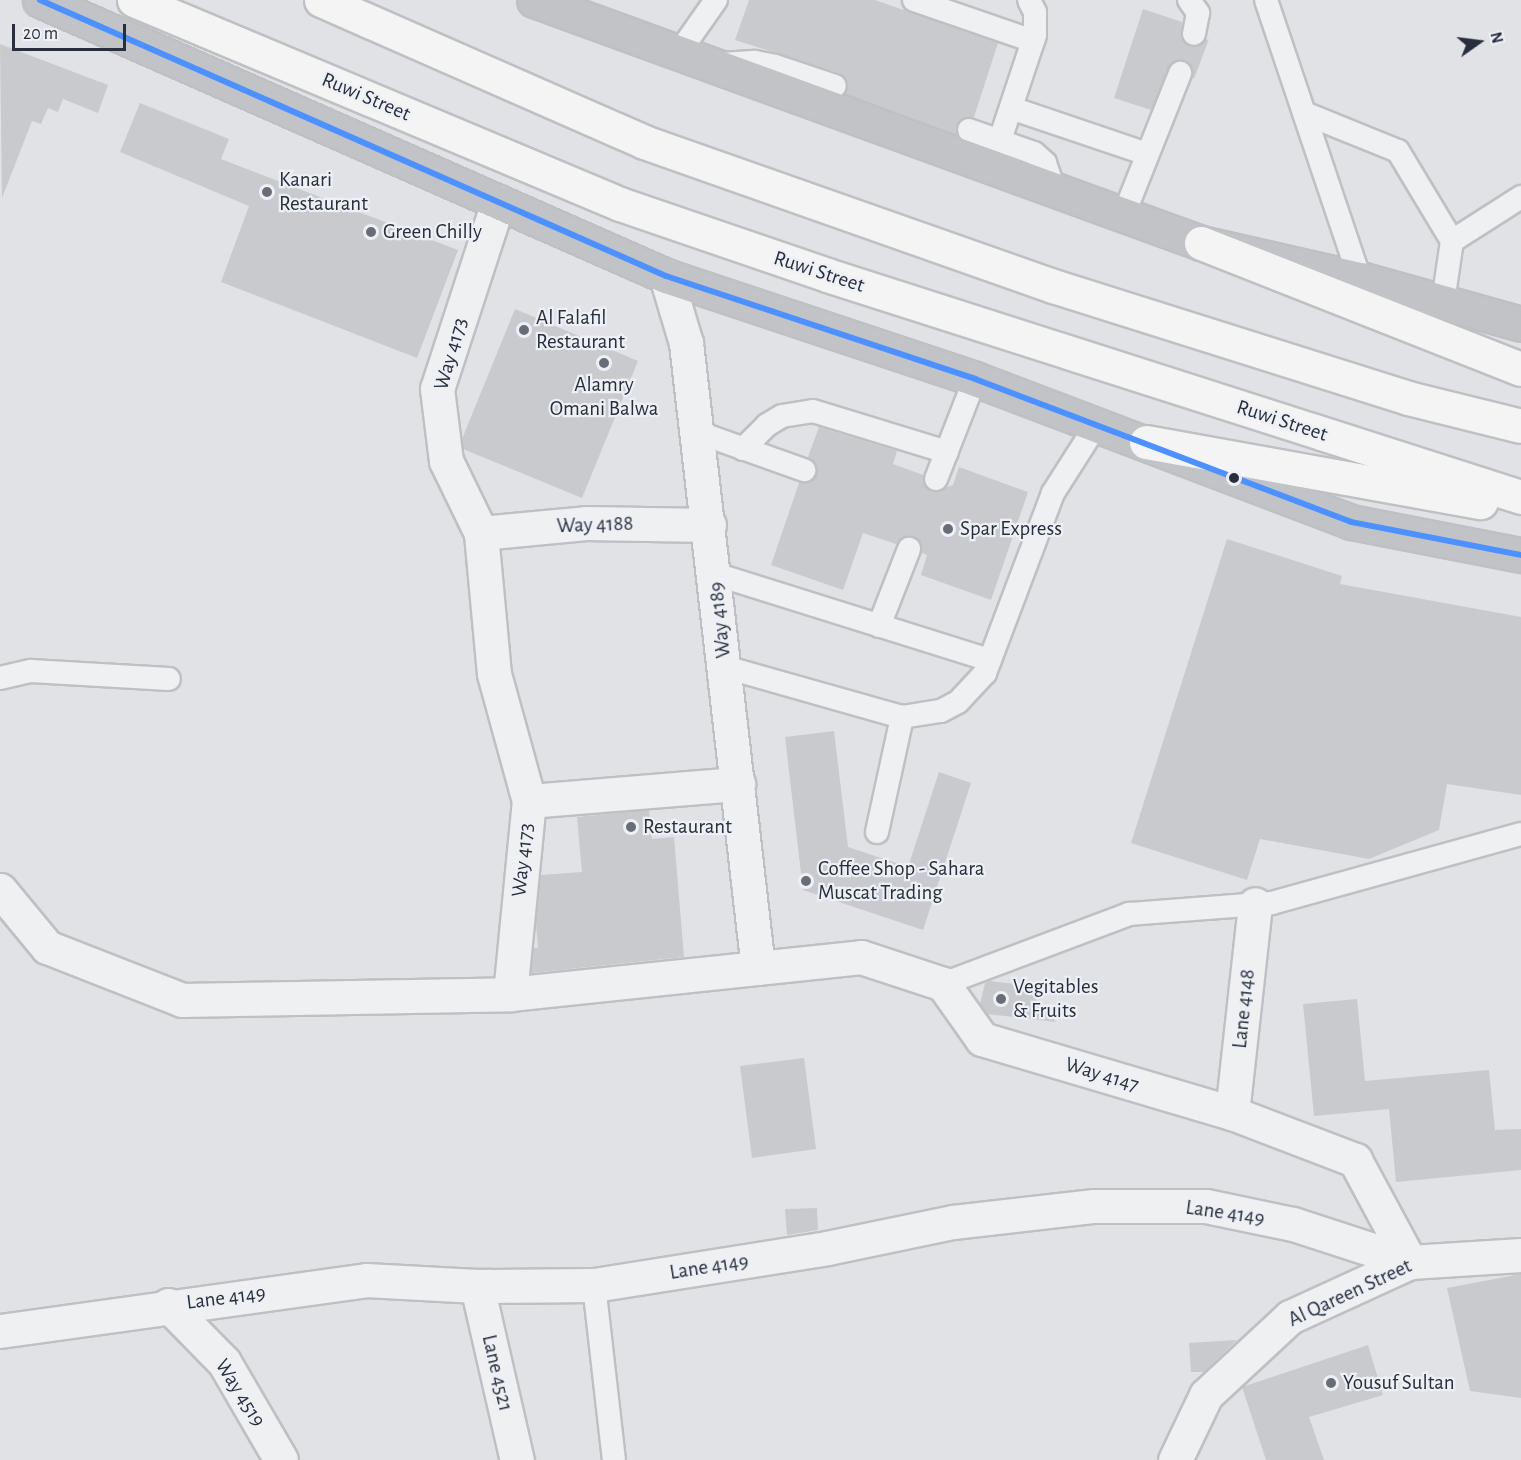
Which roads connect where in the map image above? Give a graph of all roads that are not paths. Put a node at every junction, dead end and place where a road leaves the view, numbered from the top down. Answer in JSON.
{"nodes":[{"id":1,"x":40,"y":0,"type":"edge"},
{"id":2,"x":134,"y":0,"type":"edge"},
{"id":3,"x":321,"y":0,"type":"edge"},
{"id":4,"x":534,"y":0,"type":"edge"},
{"id":5,"x":716,"y":0,"type":"edge"},
{"id":6,"x":914,"y":0,"type":"edge"},
{"id":7,"x":1029,"y":0,"type":"edge"},
{"id":8,"x":1190,"y":0,"type":"edge"},
{"id":9,"x":1266,"y":0,"type":"edge"},
{"id":10,"x":1194,"y":34,"type":"dead end"},
{"id":11,"x":1033,"y":41,"type":"junction"},
{"id":12,"x":678,"y":54,"type":"junction"},
{"id":13,"x":711,"y":66,"type":"junction"},
{"id":14,"x":1180,"y":73,"type":"dead end"},
{"id":15,"x":835,"y":86,"type":"dead end"},
{"id":16,"x":1011,"y":108,"type":"junction"},
{"id":17,"x":1304,"y":113,"type":"junction"},
{"id":18,"x":969,"y":130,"type":"dead end"},
{"id":19,"x":1000,"y":140,"type":"junction"},
{"id":20,"x":1147,"y":154,"type":"junction"},
{"id":21,"x":1054,"y":189,"type":"junction"},
{"id":22,"x":1521,"y":197,"type":"edge"},
{"id":23,"x":498,"y":202,"type":"junction"},
{"id":24,"x":1124,"y":214,"type":"junction"},
{"id":25,"x":1452,"y":241,"type":"junction"},
{"id":26,"x":1201,"y":243,"type":"junction"},
{"id":27,"x":666,"y":276,"type":"junction"},
{"id":28,"x":1360,"y":279,"type":"junction"},
{"id":29,"x":1443,"y":302,"type":"junction"},
{"id":30,"x":1521,"y":324,"type":"edge"},
{"id":31,"x":1521,"y":369,"type":"edge"},
{"id":32,"x":975,"y":379,"type":"junction"},
{"id":33,"x":1098,"y":424,"type":"junction"},
{"id":34,"x":1521,"y":426,"type":"edge"},
{"id":35,"x":697,"y":432,"type":"junction"},
{"id":36,"x":1146,"y":442,"type":"junction"},
{"id":37,"x":743,"y":448,"type":"junction"},
{"id":38,"x":947,"y":452,"type":"junction"},
{"id":39,"x":804,"y":470,"type":"dead end"},
{"id":40,"x":936,"y":479,"type":"dead end"},
{"id":41,"x":1521,"y":497,"type":"edge"},
{"id":42,"x":1521,"y":508,"type":"edge"},
{"id":43,"x":709,"y":525,"type":"junction"},
{"id":44,"x":481,"y":533,"type":"junction"},
{"id":45,"x":909,"y":549,"type":"dead end"},
{"id":46,"x":1521,"y":555,"type":"edge"},
{"id":47,"x":715,"y":574,"type":"junction"},
{"id":48,"x":879,"y":626,"type":"junction"},
{"id":49,"x":990,"y":660,"type":"junction"},
{"id":50,"x":725,"y":667,"type":"junction"},
{"id":51,"x":0,"y":678,"type":"edge"},
{"id":52,"x":169,"y":679,"type":"dead end"},
{"id":53,"x":902,"y":717,"type":"junction"},
{"id":54,"x":738,"y":784,"type":"junction"},
{"id":55,"x":529,"y":801,"type":"junction"},
{"id":56,"x":877,"y":832,"type":"dead end"},
{"id":57,"x":1521,"y":834,"type":"edge"},
{"id":58,"x":0,"y":890,"type":"edge"},
{"id":59,"x":1256,"y":904,"type":"junction"},
{"id":60,"x":758,"y":968,"type":"junction"},
{"id":61,"x":944,"y":984,"type":"junction"},
{"id":62,"x":510,"y":994,"type":"junction"},
{"id":63,"x":1232,"y":1113,"type":"junction"},
{"id":64,"x":1521,"y":1255,"type":"edge"},
{"id":65,"x":1410,"y":1262,"type":"junction"},
{"id":66,"x":594,"y":1285,"type":"junction"},
{"id":67,"x":477,"y":1286,"type":"junction"},
{"id":68,"x":168,"y":1305,"type":"junction"},
{"id":69,"x":0,"y":1331,"type":"edge"},
{"id":70,"x":281,"y":1460,"type":"edge"},
{"id":71,"x":517,"y":1460,"type":"edge"},
{"id":72,"x":614,"y":1460,"type":"edge"},
{"id":73,"x":1175,"y":1460,"type":"edge"}],
"edges":[{"from":1,"to":23,"type":"main road"},
{"from":2,"to":41,"type":"main road","name":"Ruwi Street"},
{"from":3,"to":34,"type":"main road"},
{"from":4,"to":12,"type":"main road"},
{"from":5,"to":12,"type":"lane"},
{"from":6,"to":11,"type":"lane"},
{"from":7,"to":11,"type":"lane"},
{"from":8,"to":10,"type":"lane"},
{"from":9,"to":17,"type":"lane"},
{"from":11,"to":16,"type":"lane"},
{"from":12,"to":13,"type":"main road"},
{"from":13,"to":15,"type":"lane"},
{"from":13,"to":21,"type":"main road"},
{"from":14,"to":20,"type":"lane"},
{"from":16,"to":19,"type":"lane"},
{"from":16,"to":20,"type":"lane"},
{"from":17,"to":25,"type":"lane"},
{"from":17,"to":28,"type":"lane"},
{"from":18,"to":19,"type":"lane"},
{"from":19,"to":21,"type":"lane"},
{"from":20,"to":24,"type":"lane"},
{"from":21,"to":24,"type":"main road"},
{"from":22,"to":25,"type":"lane"},
{"from":23,"to":27,"type":"main road"},
{"from":23,"to":44,"type":"street","name":"Way 4173"},
{"from":24,"to":26,"type":"main road"},
{"from":25,"to":29,"type":"lane"},
{"from":26,"to":28,"type":"main road"},
{"from":26,"to":31,"type":"main road"},
{"from":27,"to":32,"type":"main road"},
{"from":27,"to":35,"type":"street","name":"Way 4189"},
{"from":28,"to":29,"type":"main road"},
{"from":29,"to":30,"type":"main road"},
{"from":32,"to":33,"type":"main road"},
{"from":32,"to":38,"type":"lane"},
{"from":33,"to":36,"type":"main road"},
{"from":33,"to":49,"type":"lane"},
{"from":35,"to":37,"type":"lane"},
{"from":35,"to":43,"type":"street","name":"Way 4189"},
{"from":36,"to":42,"type":"main road"},
{"from":36,"to":46,"type":"main road"},
{"from":37,"to":38,"type":"lane"},
{"from":37,"to":39,"type":"lane"},
{"from":38,"to":40,"type":"lane"},
{"from":43,"to":44,"type":"street","name":"Way 4188"},
{"from":43,"to":47,"type":"street","name":"Way 4189"},
{"from":44,"to":55,"type":"street","name":"Way 4173"},
{"from":45,"to":48,"type":"lane"},
{"from":47,"to":48,"type":"lane"},
{"from":47,"to":50,"type":"street","name":"Way 4189"},
{"from":48,"to":49,"type":"lane"},
{"from":49,"to":53,"type":"lane"},
{"from":50,"to":53,"type":"lane"},
{"from":50,"to":54,"type":"street","name":"Way 4189"},
{"from":51,"to":52,"type":"lane"},
{"from":53,"to":56,"type":"lane"},
{"from":54,"to":55,"type":"street"},
{"from":54,"to":60,"type":"street","name":"Way 4189"},
{"from":55,"to":62,"type":"street","name":"Way 4173"},
{"from":57,"to":59,"type":"lane"},
{"from":58,"to":62,"type":"street"},
{"from":59,"to":61,"type":"lane"},
{"from":59,"to":63,"type":"street","name":"Lane 4148"},
{"from":60,"to":61,"type":"street"},
{"from":60,"to":62,"type":"street"},
{"from":61,"to":63,"type":"street","name":"Way 4147"},
{"from":63,"to":65,"type":"street","name":"Way 4147"},
{"from":64,"to":65,"type":"street","name":"Al Qareen Street"},
{"from":65,"to":66,"type":"street","name":"Lane 4149"},
{"from":65,"to":73,"type":"street","name":"Al Qareen Street"},
{"from":66,"to":67,"type":"street","name":"Lane 4149"},
{"from":66,"to":72,"type":"lane"},
{"from":67,"to":68,"type":"street","name":"Lane 4149"},
{"from":67,"to":71,"type":"street","name":"Lane 4521"},
{"from":68,"to":69,"type":"street","name":"Lane 4149"},
{"from":68,"to":70,"type":"street","name":"Way 4519"}]}
